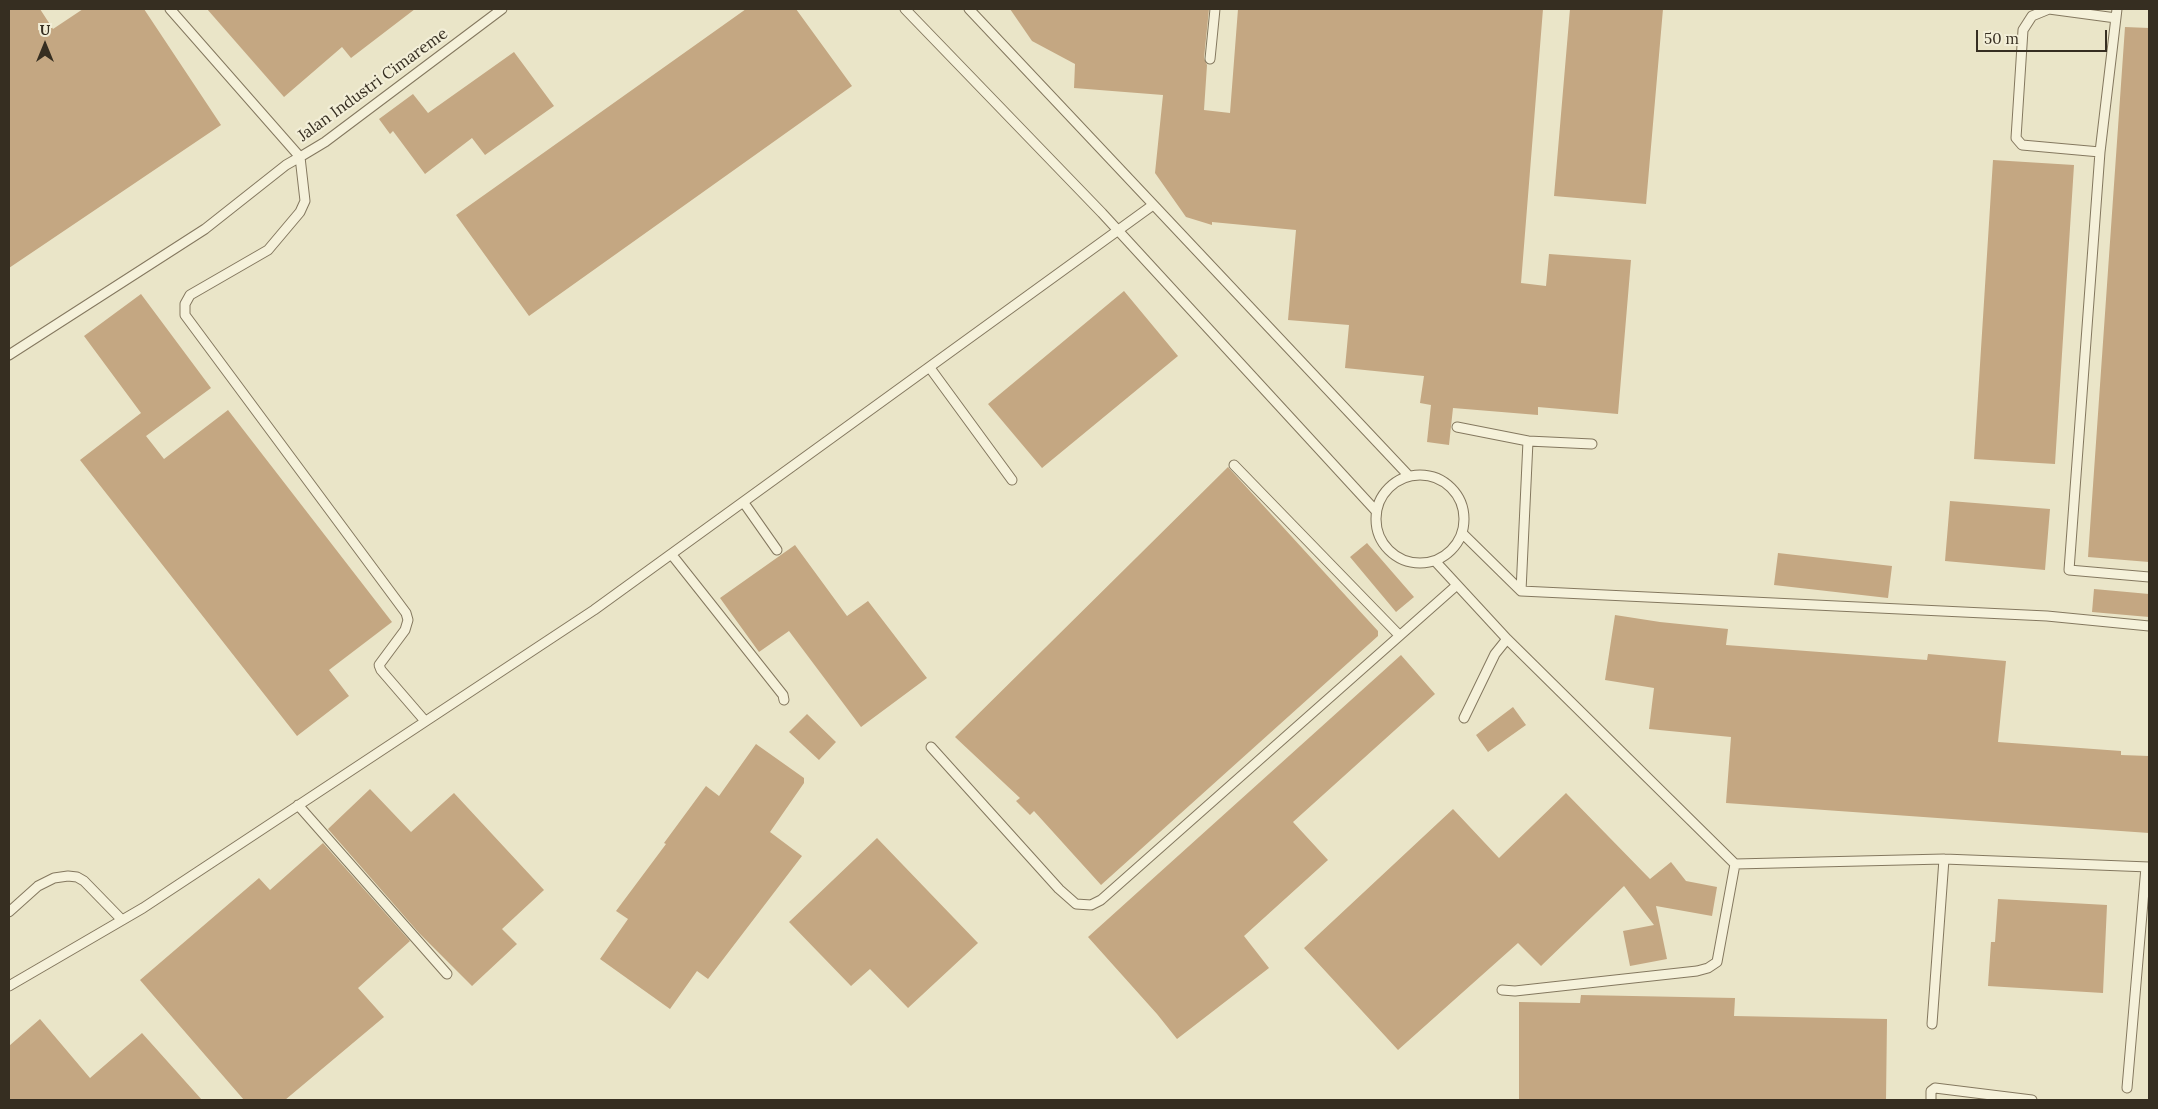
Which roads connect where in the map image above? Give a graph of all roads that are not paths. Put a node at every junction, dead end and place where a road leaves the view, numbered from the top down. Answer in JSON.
{"nodes":[{"id":1,"x":170,"y":9,"type":"edge"},
{"id":2,"x":502,"y":9,"type":"edge"},
{"id":3,"x":905,"y":9,"type":"edge"},
{"id":4,"x":968,"y":9,"type":"edge"},
{"id":5,"x":1215,"y":9,"type":"edge"},
{"id":6,"x":2116,"y":13,"type":"edge"},
{"id":7,"x":1210,"y":59,"type":"dead end"},
{"id":8,"x":2100,"y":152,"type":"junction"},
{"id":9,"x":300,"y":157,"type":"junction"},
{"id":10,"x":1153,"y":205,"type":"junction"},
{"id":11,"x":1118,"y":232,"type":"junction"},
{"id":12,"x":9,"y":355,"type":"edge"},
{"id":13,"x":930,"y":368,"type":"junction"},
{"id":14,"x":1457,"y":427,"type":"dead end"},
{"id":15,"x":1528,"y":441,"type":"junction"},
{"id":16,"x":1592,"y":444,"type":"dead end"},
{"id":17,"x":1234,"y":465,"type":"dead end"},
{"id":18,"x":1409,"y":476,"type":"junction"},
{"id":19,"x":1012,"y":480,"type":"dead end"},
{"id":20,"x":744,"y":503,"type":"junction"},
{"id":21,"x":1376,"y":511,"type":"junction"},
{"id":22,"x":1462,"y":533,"type":"junction"},
{"id":23,"x":777,"y":550,"type":"dead end"},
{"id":24,"x":672,"y":555,"type":"junction"},
{"id":25,"x":1435,"y":561,"type":"junction"},
{"id":26,"x":2149,"y":577,"type":"edge"},
{"id":27,"x":1457,"y":585,"type":"junction"},
{"id":28,"x":1522,"y":591,"type":"junction"},
{"id":29,"x":2149,"y":626,"type":"edge"},
{"id":30,"x":1399,"y":635,"type":"junction"},
{"id":31,"x":1507,"y":638,"type":"junction"},
{"id":32,"x":784,"y":700,"type":"dead end"},
{"id":33,"x":1464,"y":718,"type":"dead end"},
{"id":34,"x":425,"y":721,"type":"junction"},
{"id":35,"x":931,"y":747,"type":"dead end"},
{"id":36,"x":298,"y":805,"type":"junction"},
{"id":37,"x":1944,"y":859,"type":"junction"},
{"id":38,"x":1734,"y":864,"type":"junction"},
{"id":39,"x":2148,"y":867,"type":"edge"},
{"id":40,"x":9,"y":912,"type":"edge"},
{"id":41,"x":122,"y":920,"type":"junction"},
{"id":42,"x":447,"y":974,"type":"dead end"},
{"id":43,"x":9,"y":986,"type":"edge"},
{"id":44,"x":1502,"y":990,"type":"dead end"},
{"id":45,"x":1932,"y":1024,"type":"dead end"},
{"id":46,"x":2127,"y":1088,"type":"dead end"},
{"id":47,"x":1931,"y":1100,"type":"edge"},
{"id":48,"x":2032,"y":1100,"type":"edge"}],
"edges":[{"from":1,"to":9,"type":"lane","name":"Jalan Industri Cimareme"},
{"from":2,"to":9,"type":"lane","name":"Jalan Industri Cimareme"},
{"from":3,"to":11,"type":"lane"},
{"from":4,"to":10,"type":"lane"},
{"from":5,"to":7,"type":"lane"},
{"from":6,"to":8,"type":"lane"},
{"from":6,"to":8,"type":"lane"},
{"from":8,"to":26,"type":"lane"},
{"from":9,"to":12,"type":"lane"},
{"from":9,"to":34,"type":"lane"},
{"from":10,"to":11,"type":"lane"},
{"from":10,"to":18,"type":"lane"},
{"from":11,"to":13,"type":"lane"},
{"from":11,"to":21,"type":"lane"},
{"from":13,"to":19,"type":"lane"},
{"from":13,"to":20,"type":"lane"},
{"from":14,"to":15,"type":"lane"},
{"from":15,"to":16,"type":"lane"},
{"from":15,"to":28,"type":"lane"},
{"from":17,"to":30,"type":"lane"},
{"from":18,"to":21,"type":"lane"},
{"from":18,"to":22,"type":"lane"},
{"from":20,"to":23,"type":"lane"},
{"from":20,"to":24,"type":"lane"},
{"from":21,"to":25,"type":"lane"},
{"from":22,"to":25,"type":"lane"},
{"from":22,"to":28,"type":"lane"},
{"from":24,"to":32,"type":"lane"},
{"from":24,"to":34,"type":"lane"},
{"from":25,"to":27,"type":"lane"},
{"from":27,"to":30,"type":"lane"},
{"from":27,"to":31,"type":"lane"},
{"from":28,"to":29,"type":"lane"},
{"from":30,"to":35,"type":"lane"},
{"from":31,"to":33,"type":"lane"},
{"from":31,"to":38,"type":"lane"},
{"from":34,"to":36,"type":"lane"},
{"from":36,"to":41,"type":"lane"},
{"from":36,"to":42,"type":"lane"},
{"from":37,"to":38,"type":"lane"},
{"from":37,"to":39,"type":"lane"},
{"from":37,"to":45,"type":"lane"},
{"from":38,"to":44,"type":"lane"},
{"from":39,"to":46,"type":"lane"},
{"from":40,"to":41,"type":"lane"},
{"from":41,"to":43,"type":"lane"},
{"from":47,"to":48,"type":"lane"}]}
